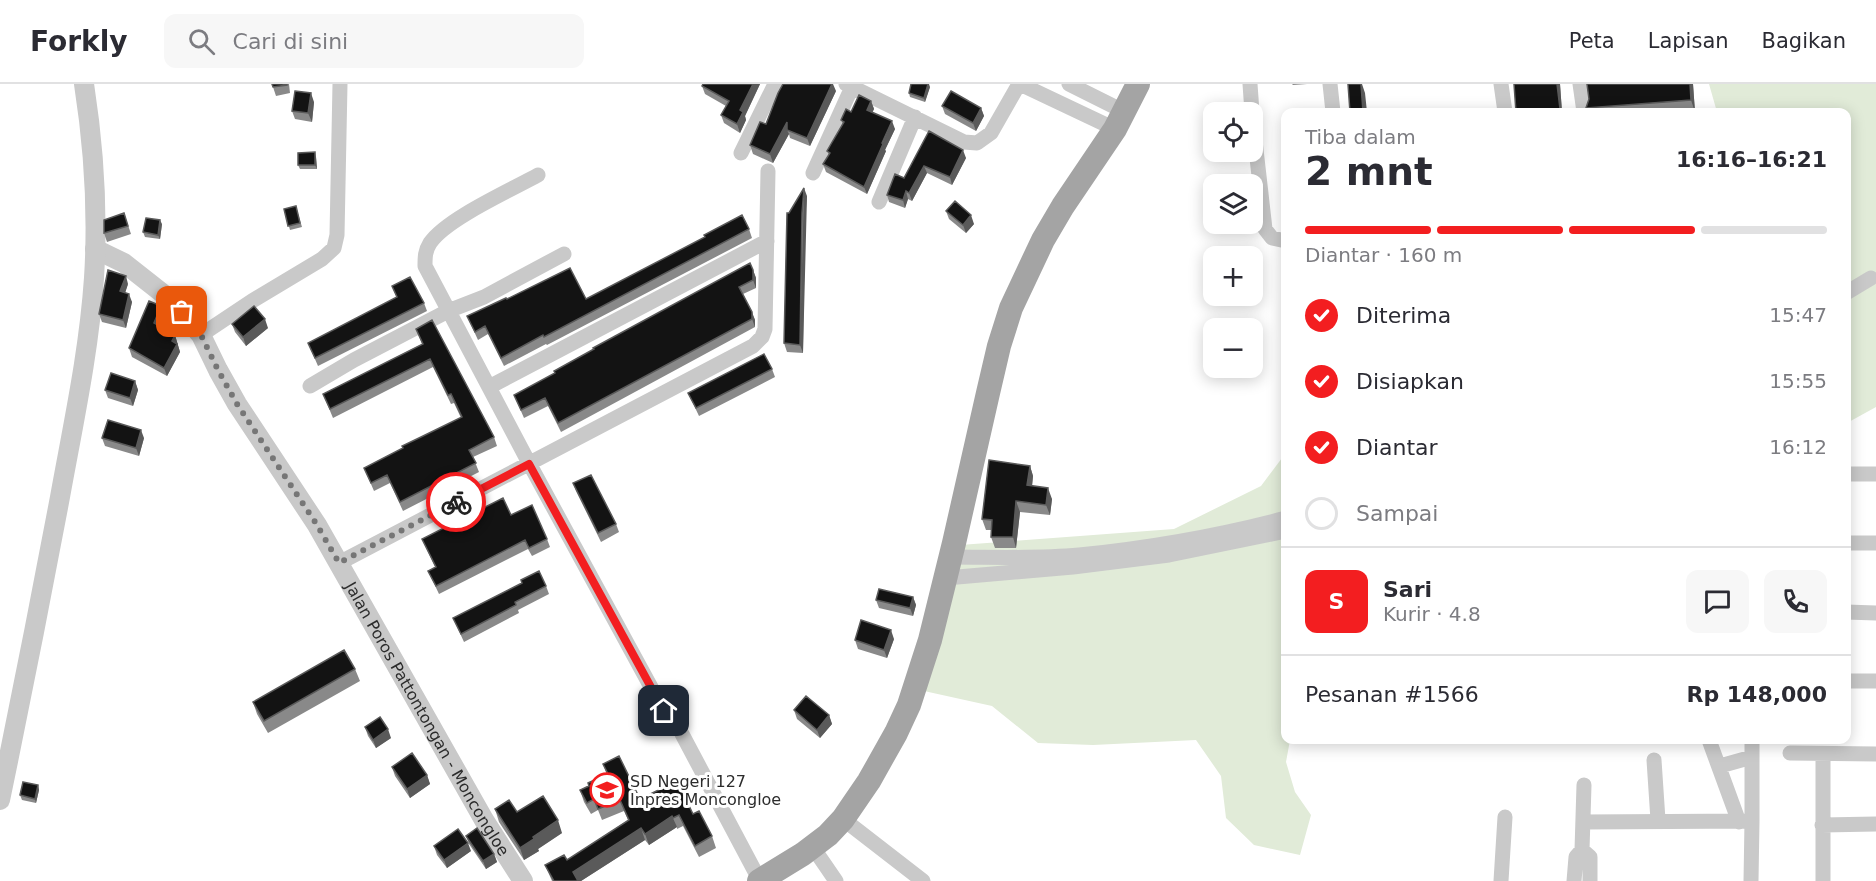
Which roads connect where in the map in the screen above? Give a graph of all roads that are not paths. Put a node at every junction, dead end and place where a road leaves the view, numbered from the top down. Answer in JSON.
{"nodes":[{"id":1,"x":84,"y":84,"type":"edge"},
{"id":2,"x":340,"y":84,"type":"edge"},
{"id":3,"x":775,"y":84,"type":"edge"},
{"id":4,"x":1019,"y":84,"type":"edge"},
{"id":5,"x":1069,"y":84,"type":"edge"},
{"id":6,"x":1138,"y":84,"type":"edge"},
{"id":7,"x":1250,"y":84,"type":"edge"},
{"id":8,"x":1330,"y":84,"type":"edge"},
{"id":9,"x":1501,"y":84,"type":"edge"},
{"id":10,"x":1580,"y":84,"type":"edge"},
{"id":11,"x":849,"y":85,"type":"edge"},
{"id":12,"x":1251,"y":102,"type":"edge"},
{"id":13,"x":1333,"y":108,"type":"edge"},
{"id":14,"x":1504,"y":108,"type":"edge"},
{"id":15,"x":1583,"y":108,"type":"edge"},
{"id":16,"x":915,"y":117,"type":"junction"},
{"id":17,"x":1120,"y":121,"type":"junction"},
{"id":18,"x":741,"y":153,"type":"dead end"},
{"id":19,"x":1257,"y":162,"type":"edge"},
{"id":20,"x":768,"y":171,"type":"dead end"},
{"id":21,"x":813,"y":172,"type":"dead end"},
{"id":22,"x":538,"y":176,"type":"dead end"},
{"id":23,"x":879,"y":202,"type":"dead end"},
{"id":24,"x":1281,"y":240,"type":"edge"},
{"id":25,"x":767,"y":241,"type":"junction"},
{"id":26,"x":95,"y":249,"type":"junction"},
{"id":27,"x":564,"y":254,"type":"dead end"},
{"id":28,"x":1851,"y":280,"type":"edge"},
{"id":29,"x":1851,"y":291,"type":"edge"},
{"id":30,"x":448,"y":310,"type":"junction"},
{"id":31,"x":201,"y":335,"type":"junction"},
{"id":32,"x":310,"y":386,"type":"dead end"},
{"id":33,"x":489,"y":387,"type":"junction"},
{"id":34,"x":529,"y":464,"type":"junction"},
{"id":35,"x":1851,"y":474,"type":"edge"},
{"id":36,"x":1876,"y":474,"type":"edge"},
{"id":37,"x":1281,"y":519,"type":"edge"},
{"id":38,"x":1281,"y":532,"type":"edge"},
{"id":39,"x":1851,"y":543,"type":"edge"},
{"id":40,"x":1876,"y":543,"type":"edge"},
{"id":41,"x":339,"y":563,"type":"junction"},
{"id":42,"x":948,"y":568,"type":"junction"},
{"id":43,"x":1851,"y":612,"type":"edge"},
{"id":44,"x":1876,"y":613,"type":"edge"},
{"id":45,"x":1851,"y":681,"type":"edge"},
{"id":46,"x":1876,"y":681,"type":"edge"},
{"id":47,"x":664,"y":711,"type":"dead end"},
{"id":48,"x":682,"y":734,"type":"dead end"},
{"id":49,"x":1711,"y":744,"type":"edge"},
{"id":50,"x":1752,"y":744,"type":"edge"},
{"id":51,"x":1790,"y":753,"type":"dead end"},
{"id":52,"x":1823,"y":754,"type":"junction"},
{"id":53,"x":1876,"y":754,"type":"edge"},
{"id":54,"x":1752,"y":757,"type":"junction"},
{"id":55,"x":1654,"y":760,"type":"dead end"},
{"id":56,"x":1720,"y":766,"type":"junction"},
{"id":57,"x":1584,"y":784,"type":"dead end"},
{"id":58,"x":0,"y":800,"type":"edge"},
{"id":59,"x":1505,"y":817,"type":"dead end"},
{"id":60,"x":843,"y":819,"type":"junction"},
{"id":61,"x":1658,"y":820,"type":"junction"},
{"id":62,"x":1746,"y":821,"type":"junction"},
{"id":63,"x":1583,"y":822,"type":"junction"},
{"id":64,"x":1876,"y":824,"type":"edge"},
{"id":65,"x":1822,"y":825,"type":"junction"},
{"id":66,"x":812,"y":846,"type":"junction"},
{"id":67,"x":1582,"y":850,"type":"junction"},
{"id":68,"x":523,"y":881,"type":"edge"},
{"id":69,"x":760,"y":881,"type":"edge"},
{"id":70,"x":836,"y":881,"type":"edge"},
{"id":71,"x":923,"y":881,"type":"edge"},
{"id":72,"x":1501,"y":881,"type":"edge"},
{"id":73,"x":1574,"y":881,"type":"edge"},
{"id":74,"x":1590,"y":881,"type":"edge"},
{"id":75,"x":1751,"y":881,"type":"edge"},
{"id":76,"x":1822,"y":881,"type":"edge"}],
"edges":[{"from":1,"to":26,"type":"street"},
{"from":2,"to":31,"type":"street"},
{"from":3,"to":18,"type":"street"},
{"from":4,"to":16,"type":"street"},
{"from":4,"to":17,"type":"street"},
{"from":5,"to":17,"type":"street"},
{"from":6,"to":17,"type":"main road"},
{"from":7,"to":12,"type":"street"},
{"from":8,"to":13,"type":"street"},
{"from":9,"to":14,"type":"street"},
{"from":10,"to":15,"type":"street"},
{"from":11,"to":16,"type":"street"},
{"from":11,"to":21,"type":"street"},
{"from":16,"to":23,"type":"street"},
{"from":17,"to":42,"type":"main road"},
{"from":19,"to":24,"type":"street"},
{"from":20,"to":25,"type":"street"},
{"from":22,"to":30,"type":"street"},
{"from":25,"to":33,"type":"street"},
{"from":25,"to":34,"type":"street"},
{"from":26,"to":31,"type":"street","name":"Jalan Poros Pattontongan - Moncongloe"},
{"from":26,"to":58,"type":"street"},
{"from":27,"to":30,"type":"street"},
{"from":28,"to":29,"type":"street"},
{"from":30,"to":32,"type":"street"},
{"from":30,"to":33,"type":"street"},
{"from":31,"to":41,"type":"street","name":"Jalan Poros Pattontongan - Moncongloe"},
{"from":33,"to":34,"type":"street"},
{"from":34,"to":41,"type":"street"},
{"from":34,"to":47,"type":"street"},
{"from":35,"to":36,"type":"street"},
{"from":37,"to":42,"type":"street"},
{"from":38,"to":42,"type":"street"},
{"from":39,"to":40,"type":"street"},
{"from":41,"to":68,"type":"street","name":"Jalan Poros Pattontongan - Moncongloe"},
{"from":42,"to":60,"type":"main road"},
{"from":43,"to":44,"type":"street"},
{"from":45,"to":46,"type":"street"},
{"from":48,"to":69,"type":"street"},
{"from":49,"to":56,"type":"street"},
{"from":50,"to":54,"type":"street"},
{"from":51,"to":52,"type":"street"},
{"from":52,"to":53,"type":"street"},
{"from":52,"to":65,"type":"street"},
{"from":54,"to":56,"type":"street"},
{"from":54,"to":62,"type":"street"},
{"from":55,"to":61,"type":"street"},
{"from":56,"to":62,"type":"street"},
{"from":57,"to":63,"type":"street"},
{"from":59,"to":72,"type":"street"},
{"from":60,"to":66,"type":"main road"},
{"from":60,"to":71,"type":"street"},
{"from":61,"to":62,"type":"street"},
{"from":61,"to":63,"type":"street"},
{"from":62,"to":75,"type":"street"},
{"from":63,"to":67,"type":"street"},
{"from":64,"to":65,"type":"street"},
{"from":65,"to":76,"type":"street"},
{"from":66,"to":69,"type":"main road"},
{"from":66,"to":70,"type":"street"},
{"from":67,"to":73,"type":"street"},
{"from":67,"to":74,"type":"street"}]}
